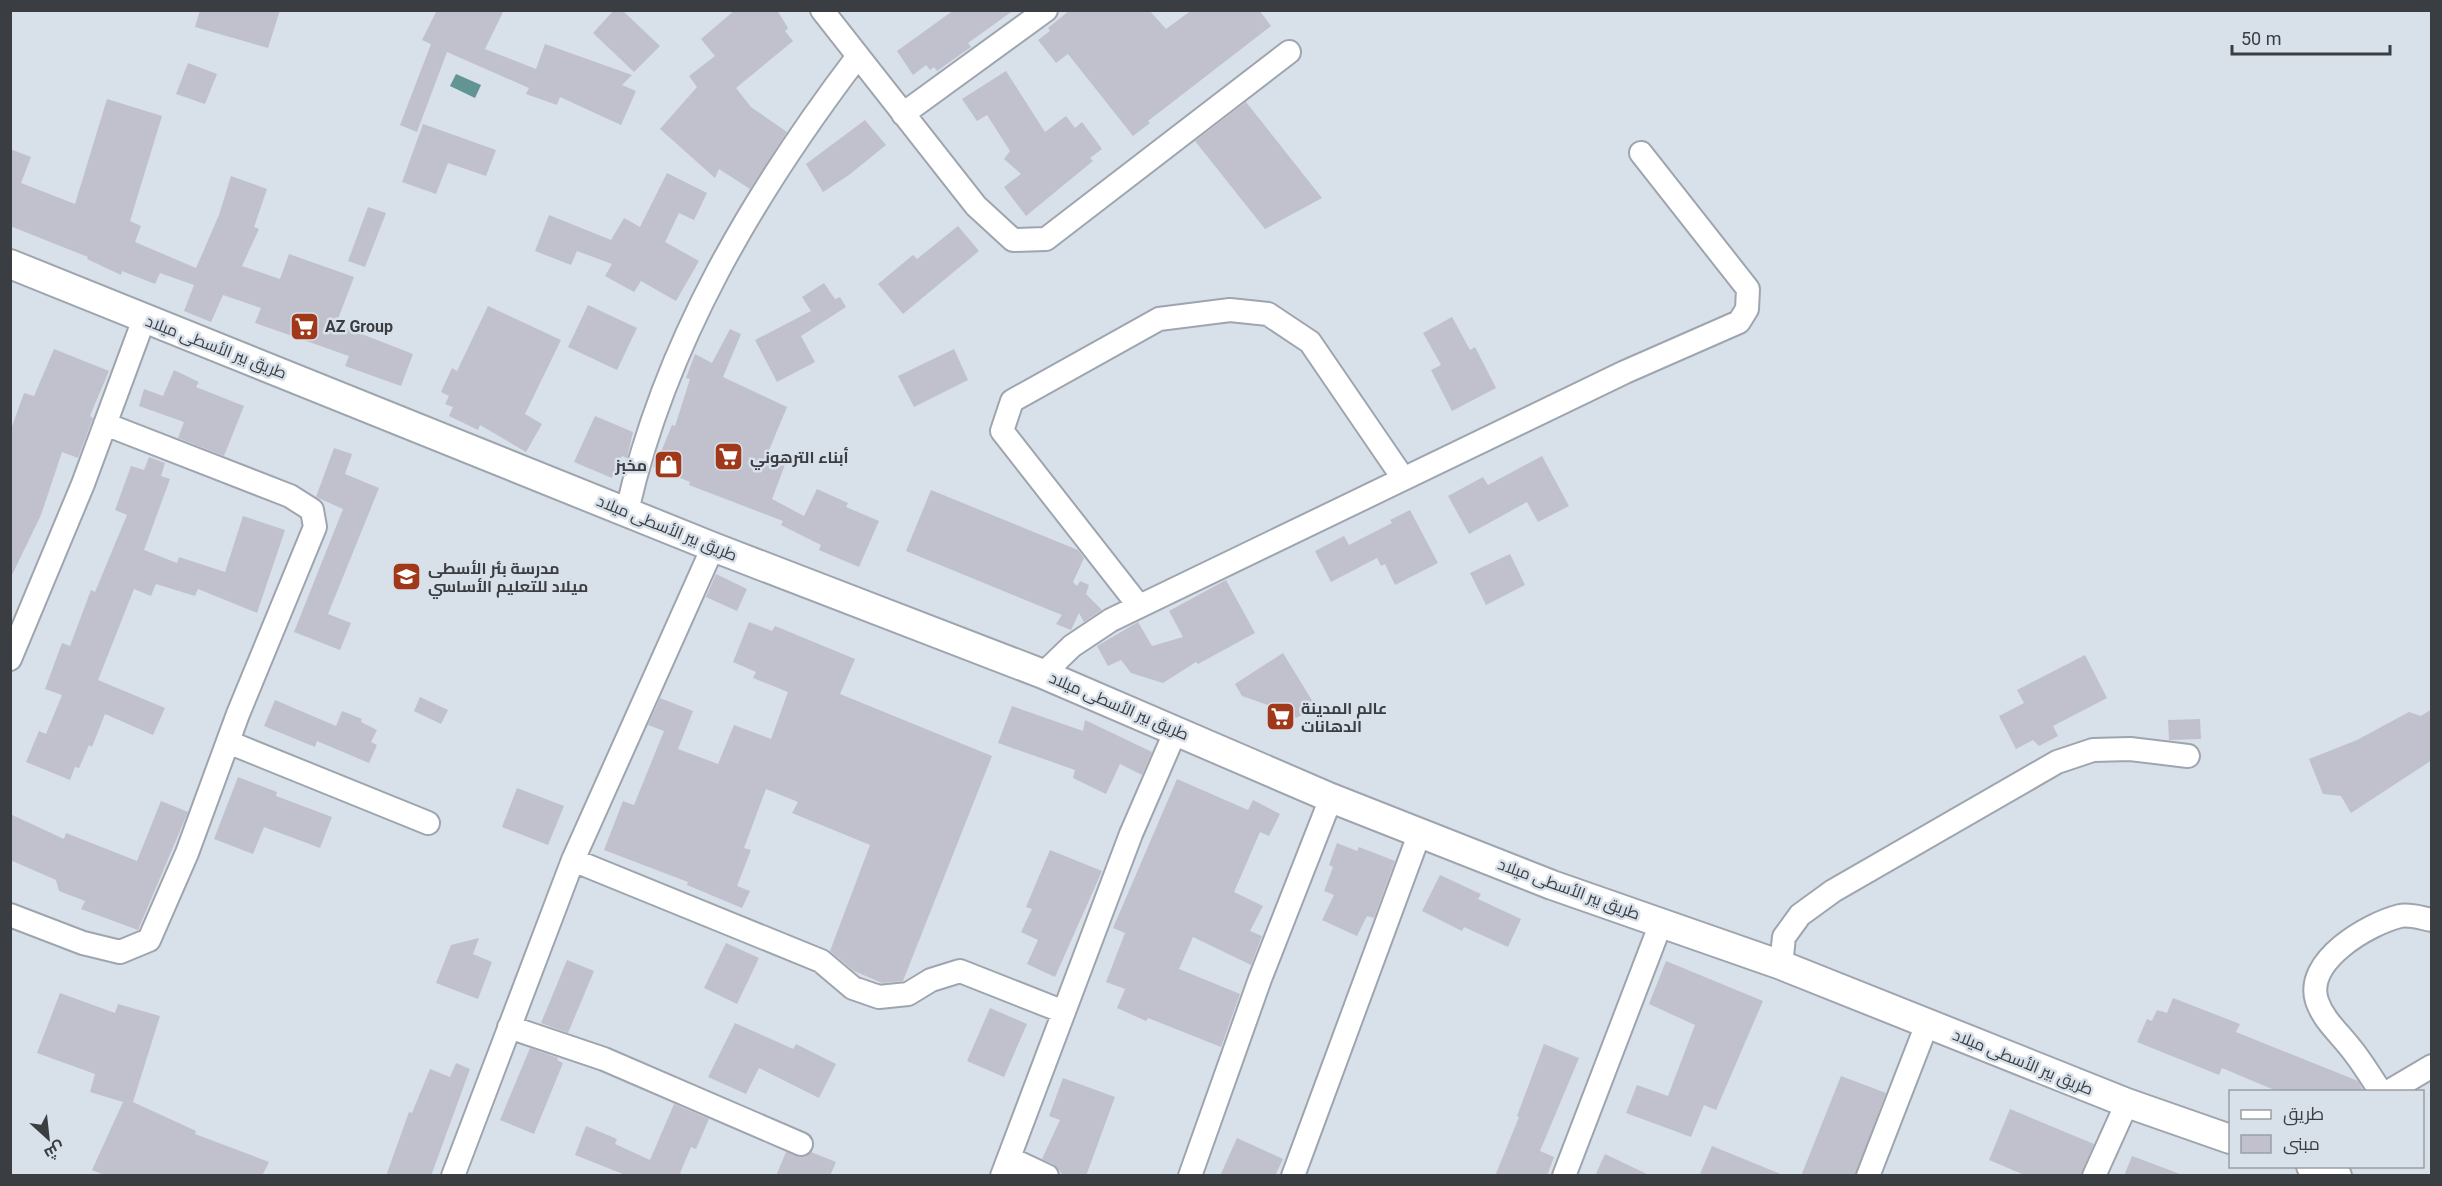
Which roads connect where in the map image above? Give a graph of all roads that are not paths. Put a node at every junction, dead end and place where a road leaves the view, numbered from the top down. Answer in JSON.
{"nodes":[{"id":1,"x":822,"y":10,"type":"edge"},
{"id":2,"x":1046,"y":10,"type":"edge"},
{"id":3,"x":1289,"y":51,"type":"dead end"},
{"id":4,"x":858,"y":56,"type":"junction"},
{"id":5,"x":903,"y":114,"type":"junction"},
{"id":6,"x":1641,"y":153,"type":"dead end"},
{"id":7,"x":10,"y":264,"type":"edge"},
{"id":8,"x":144,"y":319,"type":"junction"},
{"id":9,"x":105,"y":424,"type":"junction"},
{"id":10,"x":1403,"y":478,"type":"junction"},
{"id":11,"x":627,"y":511,"type":"junction"},
{"id":12,"x":713,"y":547,"type":"junction"},
{"id":13,"x":1139,"y":606,"type":"junction"},
{"id":14,"x":10,"y":659,"type":"edge"},
{"id":15,"x":1043,"y":674,"type":"junction"},
{"id":16,"x":1176,"y":730,"type":"junction"},
{"id":17,"x":228,"y":742,"type":"junction"},
{"id":18,"x":2188,"y":756,"type":"dead end"},
{"id":19,"x":1331,"y":798,"type":"junction"},
{"id":20,"x":428,"y":823,"type":"dead end"},
{"id":21,"x":1420,"y":832,"type":"junction"},
{"id":22,"x":573,"y":860,"type":"junction"},
{"id":23,"x":10,"y":915,"type":"edge"},
{"id":24,"x":2432,"y":920,"type":"edge"},
{"id":25,"x":1661,"y":924,"type":"junction"},
{"id":26,"x":1781,"y":965,"type":"junction"},
{"id":27,"x":1064,"y":1012,"type":"junction"},
{"id":28,"x":1927,"y":1023,"type":"junction"},
{"id":29,"x":509,"y":1027,"type":"junction"},
{"id":30,"x":2432,"y":1066,"type":"edge"},
{"id":31,"x":2380,"y":1090,"type":"edge"},
{"id":32,"x":2391,"y":1090,"type":"edge"},
{"id":33,"x":2127,"y":1103,"type":"junction"},
{"id":34,"x":2229,"y":1139,"type":"edge"},
{"id":35,"x":801,"y":1144,"type":"dead end"},
{"id":36,"x":1006,"y":1167,"type":"edge"},
{"id":37,"x":2314,"y":1168,"type":"edge"},
{"id":38,"x":453,"y":1176,"type":"edge"},
{"id":39,"x":1047,"y":1176,"type":"edge"},
{"id":40,"x":1190,"y":1176,"type":"edge"},
{"id":41,"x":1293,"y":1176,"type":"edge"},
{"id":42,"x":1564,"y":1176,"type":"edge"},
{"id":43,"x":1868,"y":1176,"type":"edge"},
{"id":44,"x":2094,"y":1176,"type":"edge"},
{"id":45,"x":2337,"y":1176,"type":"edge"}],
"edges":[{"from":1,"to":4,"type":"street"},
{"from":2,"to":5,"type":"street"},
{"from":3,"to":5,"type":"street"},
{"from":4,"to":5,"type":"street"},
{"from":4,"to":11,"type":"street"},
{"from":6,"to":10,"type":"street"},
{"from":7,"to":8,"type":"main road","name":"طريق بير الأسطى ميلاد"},
{"from":8,"to":9,"type":"street"},
{"from":8,"to":11,"type":"main road","name":"طريق بير الأسطى ميلاد"},
{"from":9,"to":14,"type":"street"},
{"from":9,"to":17,"type":"street"},
{"from":10,"to":13,"type":"street"},
{"from":10,"to":13,"type":"street"},
{"from":11,"to":12,"type":"main road","name":"طريق بير الأسطى ميلاد"},
{"from":12,"to":15,"type":"main road","name":"طريق بير الأسطى ميلاد"},
{"from":12,"to":22,"type":"street"},
{"from":13,"to":15,"type":"street"},
{"from":15,"to":16,"type":"main road","name":"طريق بير الأسطى ميلاد"},
{"from":16,"to":19,"type":"main road","name":"طريق بير الأسطى ميلاد"},
{"from":16,"to":27,"type":"street"},
{"from":17,"to":20,"type":"street"},
{"from":17,"to":23,"type":"street"},
{"from":18,"to":26,"type":"street"},
{"from":19,"to":21,"type":"main road","name":"طريق بير الأسطى ميلاد"},
{"from":19,"to":40,"type":"street"},
{"from":21,"to":25,"type":"main road","name":"طريق بير الأسطى ميلاد"},
{"from":21,"to":41,"type":"street"},
{"from":22,"to":27,"type":"street"},
{"from":22,"to":29,"type":"street"},
{"from":24,"to":31,"type":"street"},
{"from":25,"to":26,"type":"main road","name":"طريق بير الأسطى ميلاد"},
{"from":25,"to":42,"type":"street"},
{"from":26,"to":28,"type":"main road","name":"طريق بير الأسطى ميلاد"},
{"from":27,"to":36,"type":"street"},
{"from":28,"to":33,"type":"main road","name":"طريق بير الأسطى ميلاد"},
{"from":28,"to":43,"type":"street"},
{"from":29,"to":35,"type":"street"},
{"from":29,"to":38,"type":"street"},
{"from":30,"to":32,"type":"street"},
{"from":33,"to":34,"type":"main road","name":"طريق بير الأسطى ميلاد"},
{"from":33,"to":44,"type":"street"},
{"from":36,"to":39,"type":"street"},
{"from":37,"to":45,"type":"main road"}]}
